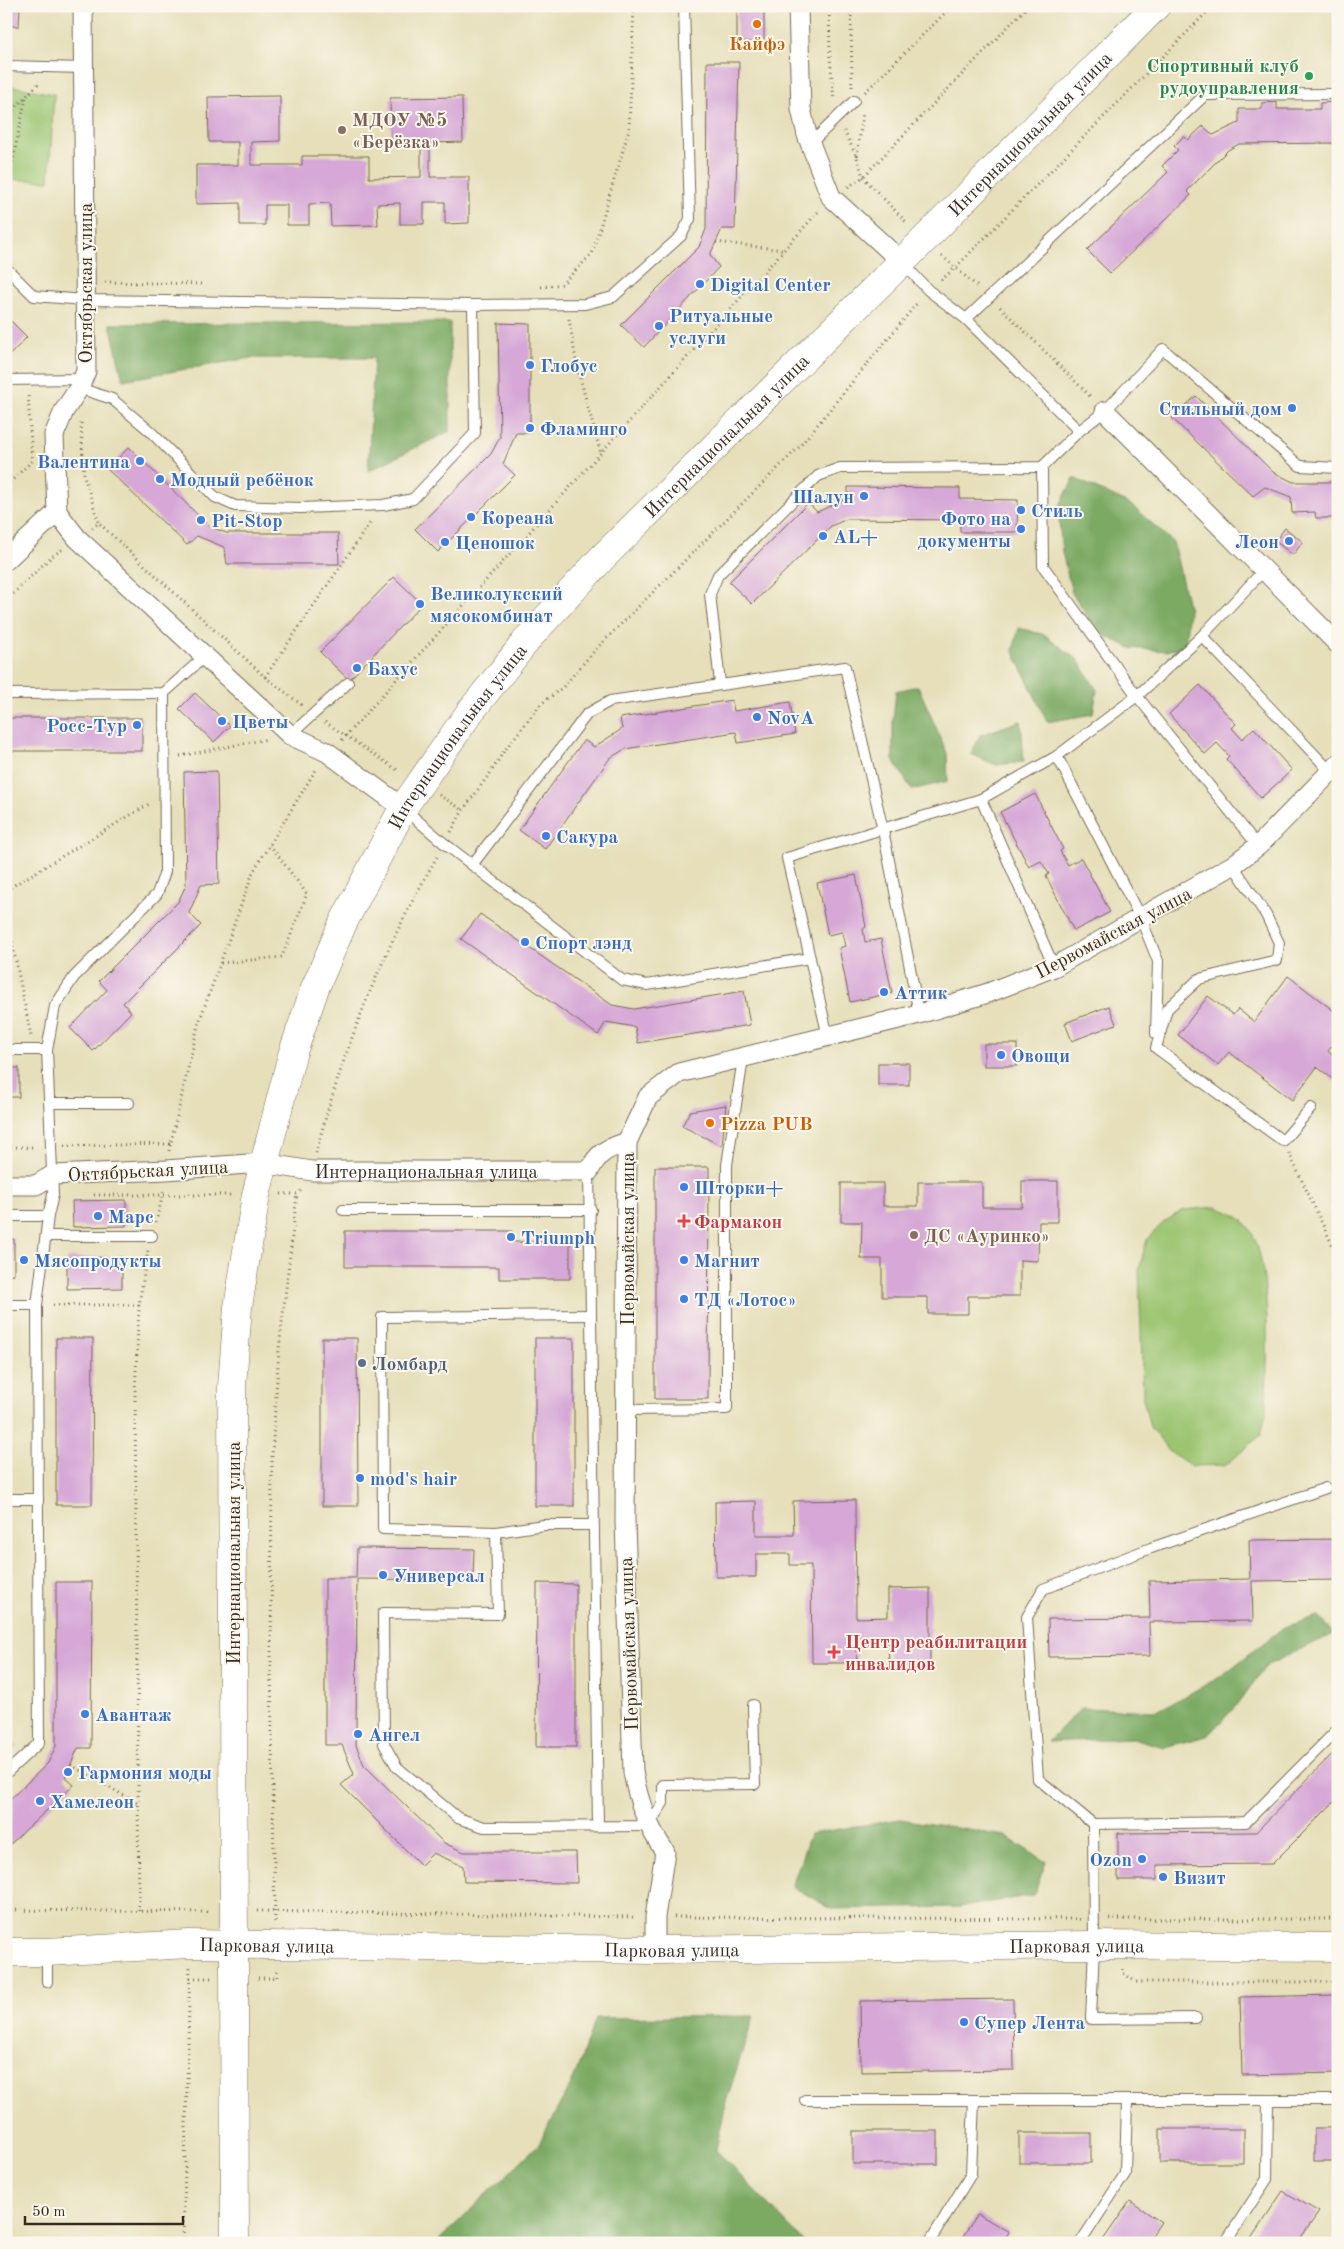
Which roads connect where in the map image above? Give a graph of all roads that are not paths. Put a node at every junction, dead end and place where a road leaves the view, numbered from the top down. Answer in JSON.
{"nodes":[{"id":1,"x":83,"y":6,"type":"edge"},
{"id":2,"x":684,"y":6,"type":"edge"},
{"id":3,"x":798,"y":6,"type":"edge"},
{"id":4,"x":1156,"y":6,"type":"edge"},
{"id":5,"x":6,"y":66,"type":"edge"},
{"id":6,"x":84,"y":68,"type":"junction"},
{"id":7,"x":1338,"y":94,"type":"edge"},
{"id":8,"x":856,"y":97,"type":"road end"},
{"id":9,"x":811,"y":143,"type":"junction"},
{"id":10,"x":902,"y":262,"type":"junction"},
{"id":11,"x":6,"y":268,"type":"edge"},
{"id":12,"x":85,"y":300,"type":"junction"},
{"id":13,"x":473,"y":305,"type":"junction"},
{"id":14,"x":966,"y":319,"type":"junction"},
{"id":15,"x":6,"y":380,"type":"edge"},
{"id":16,"x":81,"y":384,"type":"junction"},
{"id":17,"x":1104,"y":411,"type":"junction"},
{"id":18,"x":1079,"y":431,"type":"junction"},
{"id":19,"x":1042,"y":467,"type":"junction"},
{"id":20,"x":1338,"y":468,"type":"edge"},
{"id":21,"x":57,"y":512,"type":"junction"},
{"id":22,"x":6,"y":560,"type":"edge"},
{"id":23,"x":1263,"y":571,"type":"junction"},
{"id":24,"x":1202,"y":636,"type":"junction"},
{"id":25,"x":1338,"y":644,"type":"edge"},
{"id":26,"x":204,"y":657,"type":"junction"},
{"id":27,"x":348,"y":683,"type":"dead end"},
{"id":28,"x":720,"y":684,"type":"junction"},
{"id":29,"x":164,"y":693,"type":"junction"},
{"id":30,"x":6,"y":694,"type":"edge"},
{"id":31,"x":1138,"y":696,"type":"junction"},
{"id":32,"x":290,"y":735,"type":"junction"},
{"id":33,"x":1057,"y":756,"type":"junction"},
{"id":34,"x":1335,"y":768,"type":"edge"},
{"id":35,"x":981,"y":799,"type":"junction"},
{"id":36,"x":403,"y":808,"type":"junction"},
{"id":37,"x":883,"y":830,"type":"junction"},
{"id":38,"x":1258,"y":846,"type":"junction"},
{"id":39,"x":472,"y":865,"type":"junction"},
{"id":40,"x":1233,"y":865,"type":"junction"},
{"id":41,"x":1141,"y":919,"type":"junction"},
{"id":42,"x":810,"y":958,"type":"junction"},
{"id":43,"x":1054,"y":967,"type":"junction"},
{"id":44,"x":919,"y":1014,"type":"junction"},
{"id":45,"x":828,"y":1037,"type":"junction"},
{"id":46,"x":1156,"y":1048,"type":"junction"},
{"id":47,"x":6,"y":1050,"type":"edge"},
{"id":48,"x":47,"y":1050,"type":"junction"},
{"id":49,"x":743,"y":1058,"type":"junction"},
{"id":50,"x":50,"y":1103,"type":"junction"},
{"id":51,"x":129,"y":1103,"type":"dead end"},
{"id":52,"x":1310,"y":1108,"type":"dead end"},
{"id":53,"x":627,"y":1142,"type":"junction"},
{"id":54,"x":263,"y":1164,"type":"junction"},
{"id":55,"x":589,"y":1171,"type":"junction"},
{"id":56,"x":53,"y":1175,"type":"junction"},
{"id":57,"x":6,"y":1185,"type":"edge"},
{"id":58,"x":343,"y":1210,"type":"dead end"},
{"id":59,"x":591,"y":1210,"type":"junction"},
{"id":60,"x":6,"y":1216,"type":"edge"},
{"id":61,"x":48,"y":1216,"type":"junction"},
{"id":62,"x":46,"y":1236,"type":"junction"},
{"id":63,"x":152,"y":1236,"type":"road end"},
{"id":64,"x":6,"y":1305,"type":"edge"},
{"id":65,"x":37,"y":1305,"type":"junction"},
{"id":66,"x":591,"y":1315,"type":"junction"},
{"id":67,"x":625,"y":1410,"type":"junction"},
{"id":68,"x":1326,"y":1488,"type":"dead end"},
{"id":69,"x":6,"y":1499,"type":"edge"},
{"id":70,"x":38,"y":1500,"type":"junction"},
{"id":71,"x":593,"y":1526,"type":"junction"},
{"id":72,"x":496,"y":1532,"type":"junction"},
{"id":73,"x":754,"y":1705,"type":"dead end"},
{"id":74,"x":1338,"y":1729,"type":"edge"},
{"id":75,"x":6,"y":1773,"type":"edge"},
{"id":76,"x":1093,"y":1824,"type":"junction"},
{"id":77,"x":598,"y":1826,"type":"junction"},
{"id":78,"x":648,"y":1826,"type":"junction"},
{"id":79,"x":235,"y":1945,"type":"junction"},
{"id":80,"x":1094,"y":1945,"type":"junction"},
{"id":81,"x":1338,"y":1947,"type":"edge"},
{"id":82,"x":655,"y":1950,"type":"junction"},
{"id":83,"x":6,"y":1952,"type":"edge"},
{"id":84,"x":47,"y":1952,"type":"junction"},
{"id":85,"x":48,"y":1982,"type":"dead end"},
{"id":86,"x":1196,"y":2018,"type":"dead end"},
{"id":87,"x":806,"y":2100,"type":"dead end"},
{"id":88,"x":974,"y":2100,"type":"junction"},
{"id":89,"x":1127,"y":2100,"type":"junction"},
{"id":90,"x":1268,"y":2100,"type":"junction"},
{"id":91,"x":1338,"y":2100,"type":"edge"},
{"id":92,"x":235,"y":2243,"type":"edge"},
{"id":93,"x":929,"y":2243,"type":"edge"},
{"id":94,"x":1080,"y":2243,"type":"edge"},
{"id":95,"x":1225,"y":2243,"type":"edge"}],
"edges":[{"from":1,"to":6,"type":"street","name":"Октябрьская улица"},
{"from":2,"to":13,"type":"lane"},
{"from":3,"to":9,"type":"street"},
{"from":4,"to":10,"type":"main road","name":"Интернациональная улица"},
{"from":5,"to":6,"type":"lane"},
{"from":6,"to":12,"type":"street","name":"Октябрьская улица"},
{"from":7,"to":14,"type":"lane"},
{"from":8,"to":9,"type":"lane"},
{"from":9,"to":10,"type":"street"},
{"from":10,"to":14,"type":"lane"},
{"from":10,"to":36,"type":"main road","name":"Интернациональная улица"},
{"from":11,"to":12,"type":"lane"},
{"from":12,"to":13,"type":"lane"},
{"from":12,"to":16,"type":"street","name":"Октябрьская улица"},
{"from":13,"to":16,"type":"lane"},
{"from":14,"to":18,"type":"lane"},
{"from":15,"to":16,"type":"lane"},
{"from":16,"to":21,"type":"street","name":"Октябрьская улица"},
{"from":17,"to":18,"type":"lane"},
{"from":17,"to":20,"type":"lane"},
{"from":17,"to":23,"type":"street"},
{"from":18,"to":19,"type":"lane"},
{"from":19,"to":28,"type":"lane"},
{"from":19,"to":31,"type":"lane"},
{"from":21,"to":22,"type":"street"},
{"from":21,"to":26,"type":"street"},
{"from":23,"to":24,"type":"lane"},
{"from":23,"to":25,"type":"street"},
{"from":24,"to":31,"type":"lane"},
{"from":24,"to":34,"type":"lane"},
{"from":26,"to":29,"type":"lane"},
{"from":26,"to":32,"type":"street"},
{"from":27,"to":32,"type":"lane"},
{"from":28,"to":37,"type":"lane"},
{"from":28,"to":39,"type":"lane"},
{"from":29,"to":30,"type":"lane"},
{"from":29,"to":48,"type":"lane"},
{"from":31,"to":33,"type":"lane"},
{"from":31,"to":38,"type":"lane"},
{"from":32,"to":36,"type":"street"},
{"from":33,"to":35,"type":"lane"},
{"from":33,"to":41,"type":"lane"},
{"from":34,"to":38,"type":"street","name":"Первомайская улица"},
{"from":35,"to":37,"type":"lane"},
{"from":35,"to":43,"type":"lane"},
{"from":36,"to":39,"type":"lane"},
{"from":36,"to":54,"type":"main road","name":"Интернациональная улица"},
{"from":37,"to":42,"type":"lane"},
{"from":37,"to":44,"type":"lane"},
{"from":38,"to":40,"type":"street","name":"Первомайская улица"},
{"from":39,"to":42,"type":"lane"},
{"from":40,"to":41,"type":"street","name":"Первомайская улица"},
{"from":40,"to":46,"type":"lane"},
{"from":41,"to":43,"type":"street","name":"Первомайская улица"},
{"from":41,"to":46,"type":"lane"},
{"from":42,"to":45,"type":"lane"},
{"from":43,"to":44,"type":"street","name":"Первомайская улица"},
{"from":44,"to":45,"type":"street","name":"Первомайская улица"},
{"from":45,"to":49,"type":"street","name":"Первомайская улица"},
{"from":46,"to":52,"type":"lane"},
{"from":47,"to":48,"type":"lane"},
{"from":48,"to":50,"type":"lane"},
{"from":49,"to":53,"type":"street","name":"Первомайская улица"},
{"from":49,"to":67,"type":"lane"},
{"from":50,"to":51,"type":"lane"},
{"from":50,"to":56,"type":"lane"},
{"from":53,"to":55,"type":"street"},
{"from":53,"to":67,"type":"street","name":"Первомайская улица"},
{"from":54,"to":55,"type":"street","name":"Интернациональная улица"},
{"from":54,"to":56,"type":"street","name":"Октябрьская улица"},
{"from":54,"to":79,"type":"main road","name":"Интернациональная улица"},
{"from":55,"to":59,"type":"lane","name":"Первомайская улица"},
{"from":56,"to":57,"type":"street","name":"Октябрьская улица"},
{"from":56,"to":61,"type":"lane"},
{"from":58,"to":59,"type":"lane"},
{"from":59,"to":66,"type":"lane","name":"Первомайская улица"},
{"from":60,"to":61,"type":"lane"},
{"from":61,"to":62,"type":"lane"},
{"from":62,"to":63,"type":"lane"},
{"from":62,"to":65,"type":"lane"},
{"from":64,"to":65,"type":"lane"},
{"from":65,"to":70,"type":"lane"},
{"from":66,"to":71,"type":"lane","name":"Первомайская улица"},
{"from":66,"to":72,"type":"lane"},
{"from":67,"to":78,"type":"street","name":"Первомайская улица"},
{"from":68,"to":76,"type":"lane"},
{"from":69,"to":70,"type":"lane"},
{"from":70,"to":75,"type":"lane"},
{"from":71,"to":72,"type":"lane"},
{"from":71,"to":77,"type":"lane","name":"Первомайская улица"},
{"from":72,"to":77,"type":"lane"},
{"from":73,"to":78,"type":"lane"},
{"from":74,"to":76,"type":"lane"},
{"from":76,"to":80,"type":"lane"},
{"from":77,"to":78,"type":"lane"},
{"from":78,"to":82,"type":"street","name":"Первомайская улица"},
{"from":79,"to":82,"type":"main road","name":"Парковая улица"},
{"from":79,"to":84,"type":"main road","name":"Парковая улица"},
{"from":79,"to":92,"type":"main road","name":"Интернациональная улица"},
{"from":80,"to":81,"type":"main road","name":"Парковая улица"},
{"from":80,"to":82,"type":"main road","name":"Парковая улица"},
{"from":80,"to":86,"type":"lane"},
{"from":83,"to":84,"type":"main road","name":"Парковая улица"},
{"from":84,"to":85,"type":"lane"},
{"from":87,"to":88,"type":"lane"},
{"from":88,"to":89,"type":"lane"},
{"from":88,"to":93,"type":"lane"},
{"from":89,"to":90,"type":"lane"},
{"from":89,"to":94,"type":"lane"},
{"from":90,"to":91,"type":"lane"},
{"from":90,"to":95,"type":"lane"}]}
